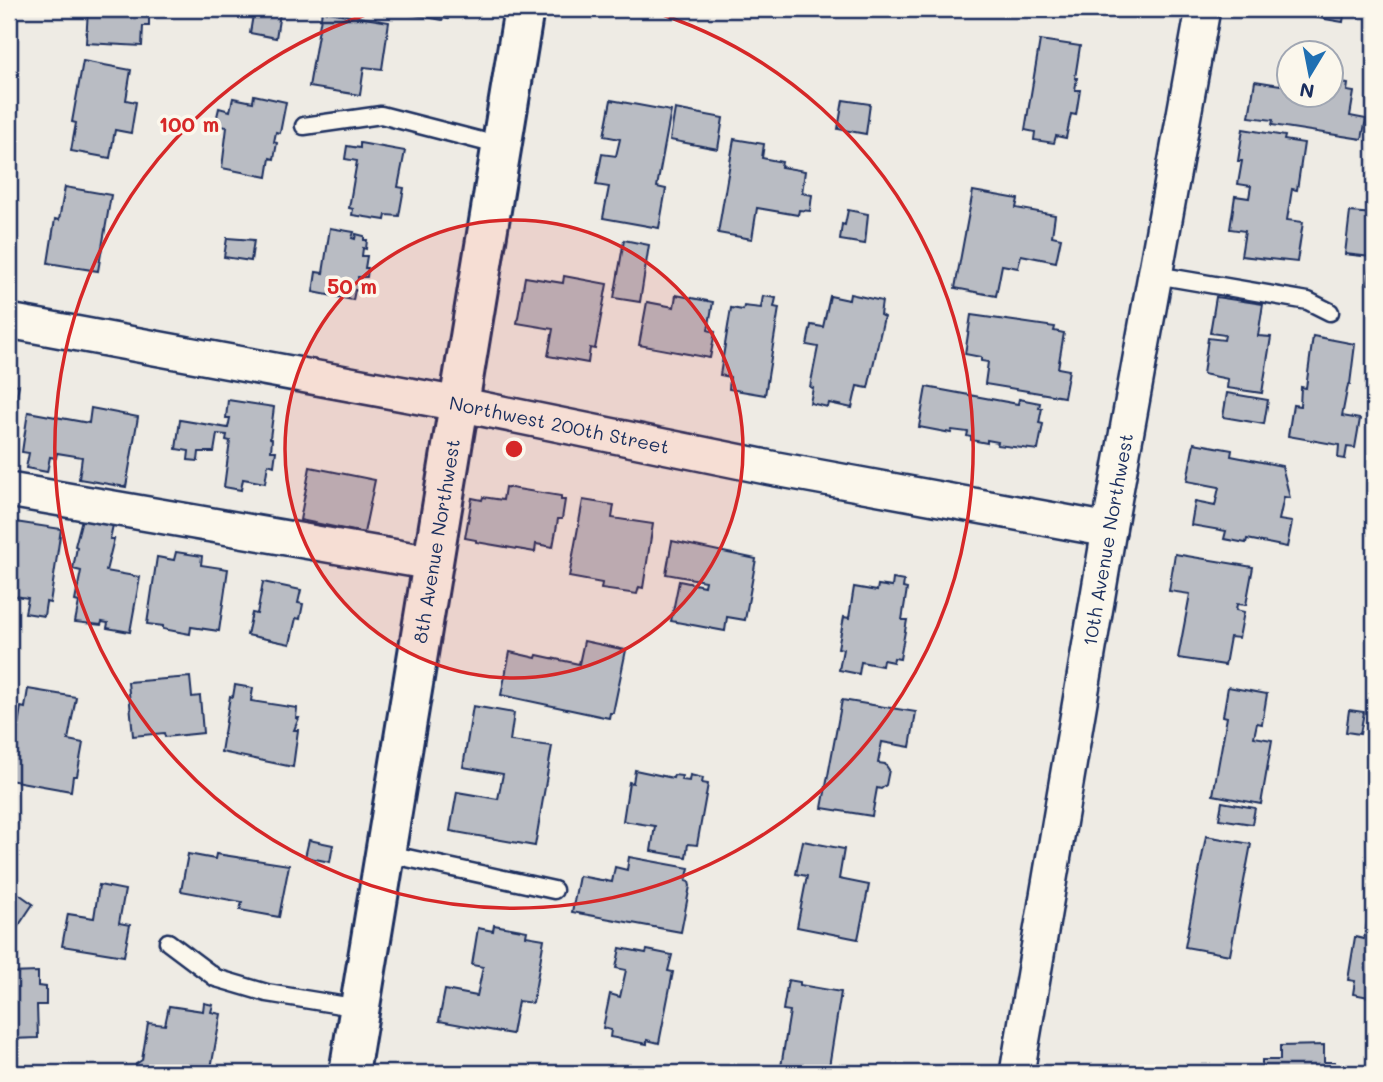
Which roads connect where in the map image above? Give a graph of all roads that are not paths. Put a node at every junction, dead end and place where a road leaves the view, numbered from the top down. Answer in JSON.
{"nodes":[{"id":1,"x":524,"y":9,"type":"edge"},
{"id":2,"x":1203,"y":9,"type":"edge"},
{"id":3,"x":304,"y":126,"type":"dead end"},
{"id":4,"x":501,"y":146,"type":"junction"},
{"id":5,"x":1156,"y":275,"type":"junction"},
{"id":6,"x":1330,"y":312,"type":"dead end"},
{"id":7,"x":9,"y":321,"type":"edge"},
{"id":8,"x":458,"y":404,"type":"junction"},
{"id":9,"x":9,"y":490,"type":"edge"},
{"id":10,"x":1109,"y":530,"type":"junction"},
{"id":11,"x":432,"y":563,"type":"junction"},
{"id":12,"x":384,"y":853,"type":"junction"},
{"id":13,"x":554,"y":890,"type":"dead end"},
{"id":14,"x":168,"y":942,"type":"dead end"},
{"id":15,"x":359,"y":1008,"type":"junction"},
{"id":16,"x":349,"y":1073,"type":"edge"},
{"id":17,"x":1017,"y":1073,"type":"edge"}],
"edges":[{"from":1,"to":4,"type":"main road","name":"8th Avenue Northwest"},
{"from":2,"to":5,"type":"street","name":"10th Avenue Northwest"},
{"from":3,"to":4,"type":"lane"},
{"from":4,"to":8,"type":"main road","name":"8th Avenue Northwest"},
{"from":5,"to":6,"type":"lane"},
{"from":5,"to":10,"type":"street","name":"10th Avenue Northwest"},
{"from":7,"to":8,"type":"street","name":"Northwest 200th Street"},
{"from":8,"to":10,"type":"street","name":"Northwest 200th Street"},
{"from":8,"to":11,"type":"main road","name":"8th Avenue Northwest"},
{"from":9,"to":11,"type":"street"},
{"from":10,"to":17,"type":"street","name":"10th Avenue Northwest"},
{"from":11,"to":12,"type":"main road","name":"8th Avenue Northwest"},
{"from":12,"to":13,"type":"lane"},
{"from":12,"to":15,"type":"main road","name":"8th Avenue Northwest"},
{"from":14,"to":15,"type":"lane"},
{"from":15,"to":16,"type":"main road","name":"8th Avenue Northwest"}]}
